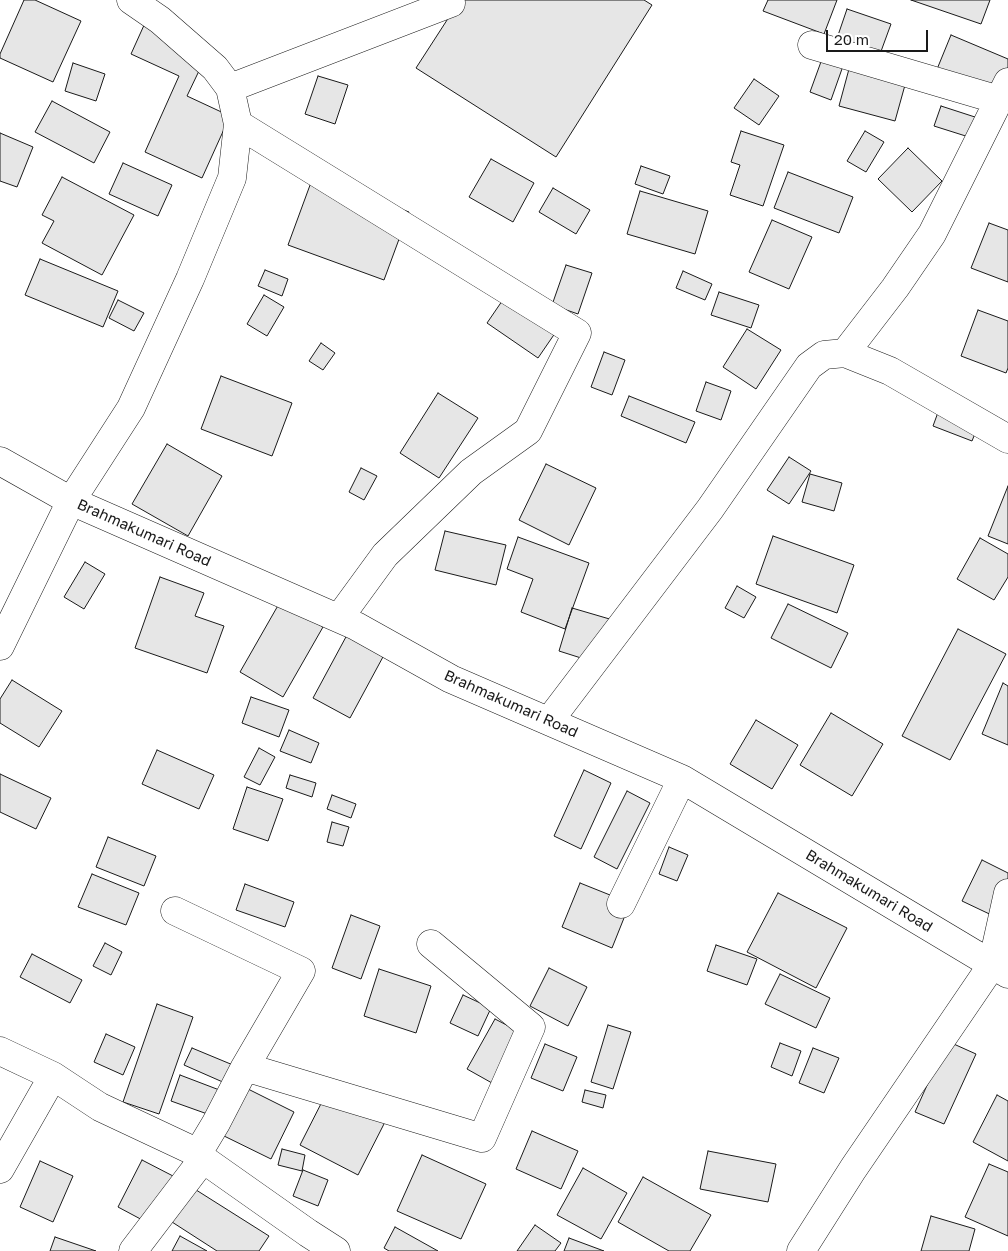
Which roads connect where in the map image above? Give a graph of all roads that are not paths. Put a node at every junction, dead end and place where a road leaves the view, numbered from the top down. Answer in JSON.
{"nodes":[{"id":1,"x":131,"y":0,"type":"edge"},
{"id":2,"x":451,"y":4,"type":"dead end"},
{"id":3,"x":812,"y":45,"type":"dead end"},
{"id":4,"x":230,"y":88,"type":"junction"},
{"id":5,"x":1004,"y":91,"type":"edge"},
{"id":6,"x":238,"y":124,"type":"junction"},
{"id":7,"x":845,"y":353,"type":"junction"},
{"id":8,"x":1008,"y":439,"type":"edge"},
{"id":9,"x":0,"y":461,"type":"edge"},
{"id":10,"x":71,"y":501,"type":"junction"},
{"id":11,"x":339,"y":618,"type":"junction"},
{"id":12,"x":0,"y":646,"type":"edge"},
{"id":13,"x":549,"y":722,"type":"junction"},
{"id":14,"x":682,"y":779,"type":"junction"},
{"id":15,"x":1008,"y":893,"type":"edge"},
{"id":16,"x":621,"y":904,"type":"dead end"},
{"id":17,"x":174,"y":911,"type":"dead end"},
{"id":18,"x":431,"y":944,"type":"dead end"},
{"id":19,"x":1000,"y":969,"type":"edge"},
{"id":20,"x":0,"y":1051,"type":"edge"},
{"id":21,"x":245,"y":1067,"type":"junction"},
{"id":22,"x":53,"y":1076,"type":"junction"},
{"id":23,"x":200,"y":1156,"type":"junction"},
{"id":24,"x":0,"y":1169,"type":"edge"},
{"id":25,"x":133,"y":1251,"type":"edge"},
{"id":26,"x":336,"y":1251,"type":"edge"},
{"id":27,"x":801,"y":1251,"type":"edge"}],
"edges":[{"from":1,"to":4,"type":"street"},
{"from":2,"to":4,"type":"street"},
{"from":3,"to":5,"type":"street"},
{"from":4,"to":6,"type":"street"},
{"from":5,"to":7,"type":"street"},
{"from":6,"to":10,"type":"street"},
{"from":6,"to":11,"type":"street"},
{"from":7,"to":8,"type":"street"},
{"from":7,"to":13,"type":"street"},
{"from":9,"to":10,"type":"street","name":"Brahmakumari Road"},
{"from":10,"to":11,"type":"street","name":"Brahmakumari Road"},
{"from":10,"to":12,"type":"street"},
{"from":11,"to":13,"type":"street","name":"Brahmakumari Road"},
{"from":13,"to":14,"type":"street","name":"Brahmakumari Road"},
{"from":14,"to":16,"type":"street"},
{"from":14,"to":19,"type":"street","name":"Brahmakumari Road"},
{"from":15,"to":19,"type":"street"},
{"from":17,"to":21,"type":"street"},
{"from":18,"to":21,"type":"street"},
{"from":19,"to":27,"type":"street"},
{"from":20,"to":22,"type":"street"},
{"from":21,"to":23,"type":"street"},
{"from":22,"to":23,"type":"street"},
{"from":22,"to":24,"type":"street"},
{"from":23,"to":25,"type":"street"},
{"from":23,"to":26,"type":"street"}]}
